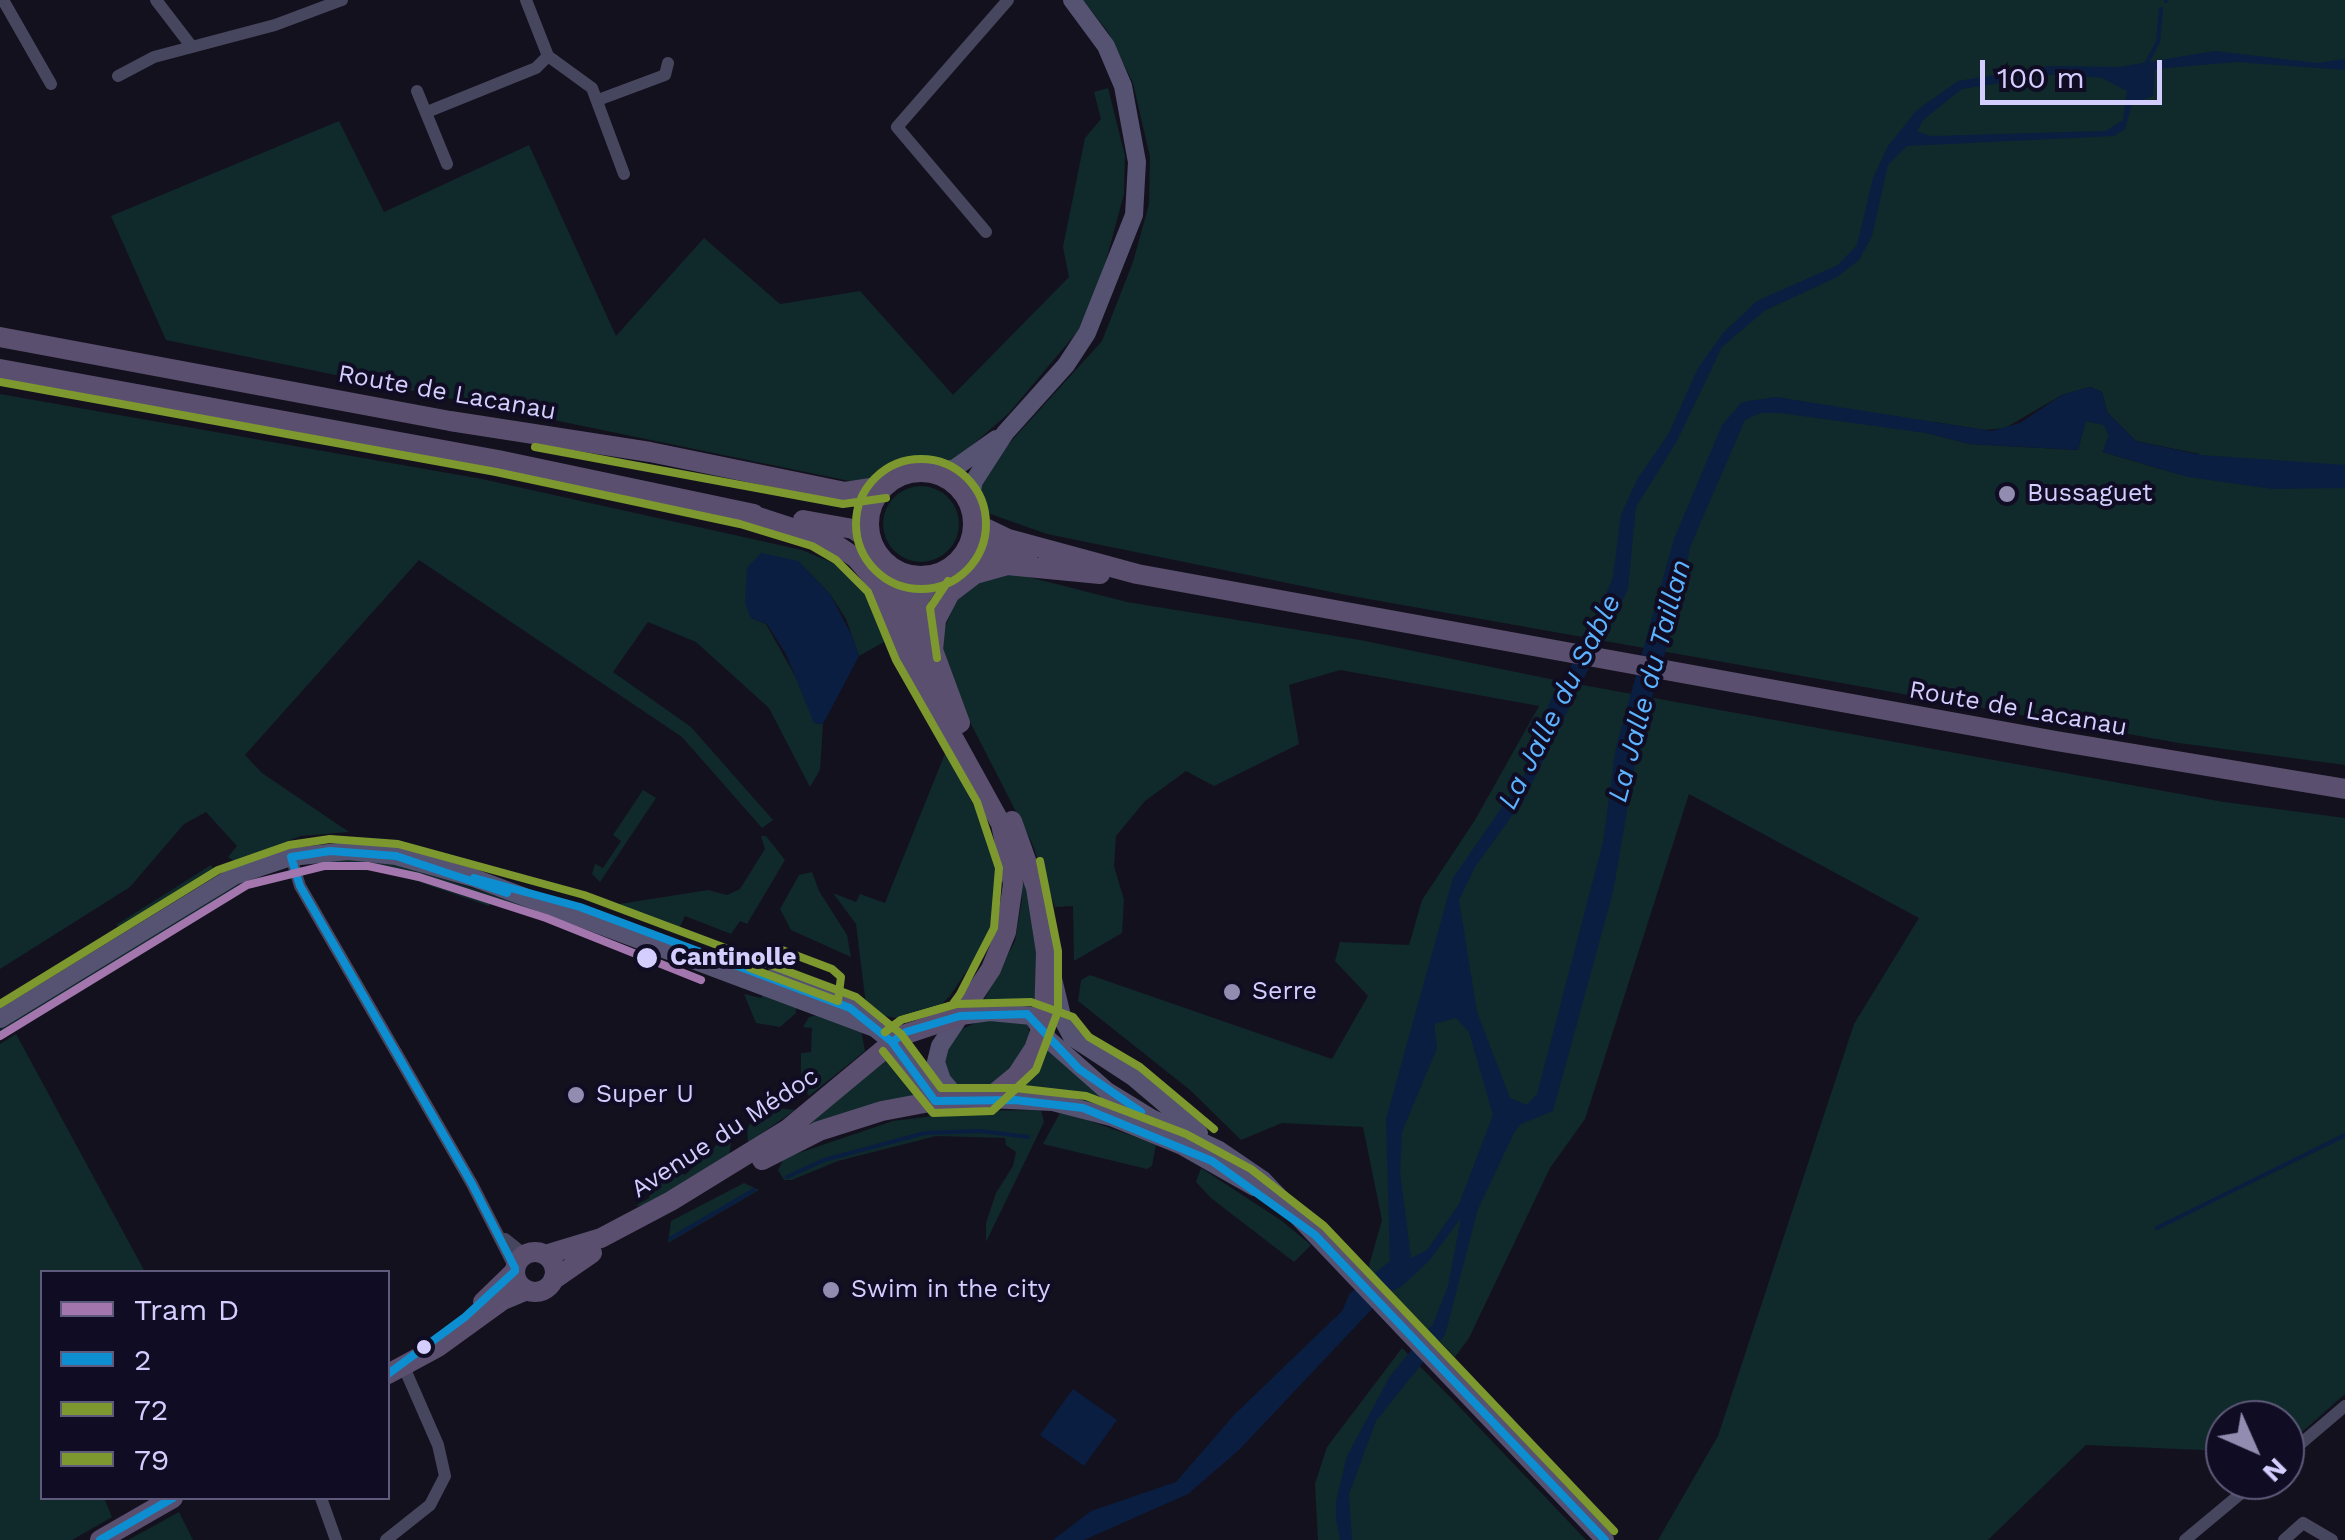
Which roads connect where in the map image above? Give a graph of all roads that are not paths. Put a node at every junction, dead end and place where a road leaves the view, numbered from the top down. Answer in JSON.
{"nodes":[{"id":1,"x":3,"y":0,"type":"edge"},
{"id":2,"x":156,"y":0,"type":"edge"},
{"id":3,"x":342,"y":0,"type":"edge"},
{"id":4,"x":526,"y":0,"type":"edge"},
{"id":5,"x":1008,"y":0,"type":"edge"},
{"id":6,"x":1072,"y":0,"type":"edge"},
{"id":7,"x":192,"y":47,"type":"junction"},
{"id":8,"x":548,"y":56,"type":"junction"},
{"id":9,"x":668,"y":63,"type":"dead end"},
{"id":10,"x":118,"y":76,"type":"dead end"},
{"id":11,"x":50,"y":84,"type":"dead end"},
{"id":12,"x":417,"y":91,"type":"dead end"},
{"id":13,"x":598,"y":100,"type":"junction"},
{"id":14,"x":427,"y":112,"type":"junction"},
{"id":15,"x":447,"y":164,"type":"dead end"},
{"id":16,"x":624,"y":174,"type":"dead end"},
{"id":17,"x":986,"y":232,"type":"dead end"},
{"id":18,"x":0,"y":336,"type":"edge"},
{"id":19,"x":0,"y":369,"type":"edge"},
{"id":20,"x":1005,"y":433,"type":"junction"},
{"id":21,"x":934,"y":473,"type":"junction"},
{"id":22,"x":884,"y":486,"type":"junction"},
{"id":23,"x":971,"y":508,"type":"junction"},
{"id":24,"x":743,"y":512,"type":"junction"},
{"id":25,"x":871,"y":541,"type":"junction"},
{"id":26,"x":960,"y":559,"type":"junction"},
{"id":27,"x":890,"y":566,"type":"junction"},
{"id":28,"x":937,"y":574,"type":"junction"},
{"id":29,"x":1100,"y":574,"type":"junction"},
{"id":30,"x":1136,"y":574,"type":"junction"},
{"id":31,"x":922,"y":681,"type":"junction"},
{"id":32,"x":960,"y":723,"type":"junction"},
{"id":33,"x":2345,"y":789,"type":"edge"},
{"id":34,"x":291,"y":857,"type":"junction"},
{"id":35,"x":1046,"y":952,"type":"junction"},
{"id":36,"x":960,"y":1016,"type":"junction"},
{"id":37,"x":0,"y":1019,"type":"edge"},
{"id":38,"x":1042,"y":1028,"type":"junction"},
{"id":39,"x":892,"y":1042,"type":"junction"},
{"id":40,"x":988,"y":1099,"type":"junction"},
{"id":41,"x":960,"y":1100,"type":"junction"},
{"id":42,"x":936,"y":1101,"type":"junction"},
{"id":43,"x":1219,"y":1150,"type":"junction"},
{"id":44,"x":1315,"y":1235,"type":"junction"},
{"id":45,"x":525,"y":1262,"type":"junction"},
{"id":46,"x":553,"y":1280,"type":"junction"},
{"id":47,"x":527,"y":1290,"type":"junction"},
{"id":48,"x":395,"y":1370,"type":"edge"},
{"id":49,"x":2345,"y":1406,"type":"edge"},
{"id":50,"x":2305,"y":1440,"type":"edge"},
{"id":51,"x":170,"y":1500,"type":"edge"},
{"id":52,"x":322,"y":1500,"type":"edge"},
{"id":53,"x":2233,"y":1500,"type":"edge"},
{"id":54,"x":100,"y":1540,"type":"edge"},
{"id":55,"x":336,"y":1540,"type":"edge"},
{"id":56,"x":386,"y":1540,"type":"edge"},
{"id":57,"x":1605,"y":1540,"type":"edge"},
{"id":58,"x":2186,"y":1540,"type":"edge"},
{"id":59,"x":2284,"y":1540,"type":"edge"},
{"id":60,"x":2332,"y":1540,"type":"edge"}],
"edges":[{"from":1,"to":11,"type":"street"},
{"from":2,"to":7,"type":"street"},
{"from":3,"to":7,"type":"street"},
{"from":4,"to":8,"type":"street"},
{"from":5,"to":17,"type":"street"},
{"from":6,"to":20,"type":"street"},
{"from":7,"to":10,"type":"street"},
{"from":8,"to":13,"type":"street"},
{"from":8,"to":14,"type":"street"},
{"from":9,"to":13,"type":"street"},
{"from":12,"to":14,"type":"street"},
{"from":13,"to":16,"type":"street"},
{"from":14,"to":15,"type":"street"},
{"from":18,"to":22,"type":"main road","name":"Route de Lacanau"},
{"from":19,"to":24,"type":"main road"},
{"from":20,"to":21,"type":"street"},
{"from":20,"to":23,"type":"street"},
{"from":21,"to":22,"type":"main road"},
{"from":21,"to":23,"type":"main road"},
{"from":22,"to":25,"type":"main road"},
{"from":23,"to":26,"type":"main road"},
{"from":23,"to":30,"type":"main road"},
{"from":24,"to":25,"type":"main road"},
{"from":24,"to":31,"type":"main road"},
{"from":25,"to":27,"type":"main road"},
{"from":26,"to":28,"type":"main road"},
{"from":26,"to":29,"type":"main road"},
{"from":27,"to":28,"type":"main road"},
{"from":27,"to":31,"type":"main road"},
{"from":28,"to":32,"type":"main road"},
{"from":29,"to":30,"type":"main road"},
{"from":29,"to":32,"type":"main road"},
{"from":30,"to":33,"type":"main road","name":"Route de Lacanau"},
{"from":31,"to":36,"type":"main road"},
{"from":32,"to":35,"type":"main road"},
{"from":34,"to":37,"type":"street"},
{"from":34,"to":39,"type":"street"},
{"from":34,"to":45,"type":"street"},
{"from":35,"to":38,"type":"main road"},
{"from":35,"to":43,"type":"street"},
{"from":36,"to":38,"type":"street","name":"Avenue du Médoc"},
{"from":36,"to":39,"type":"main road","name":"Avenue du Médoc"},
{"from":36,"to":41,"type":"street"},
{"from":38,"to":40,"type":"main road"},
{"from":38,"to":43,"type":"street","name":"Avenue du Médoc"},
{"from":39,"to":42,"type":"street"},
{"from":39,"to":45,"type":"main road","name":"Avenue du Médoc"},
{"from":40,"to":41,"type":"main road","name":"Avenue du Médoc"},
{"from":40,"to":44,"type":"street","name":"Avenue du Médoc"},
{"from":41,"to":42,"type":"main road","name":"Avenue du Médoc"},
{"from":42,"to":46,"type":"main road","name":"Avenue du Médoc"},
{"from":43,"to":44,"type":"street","name":"Avenue du Médoc"},
{"from":44,"to":57,"type":"street","name":"Avenue du Médoc"},
{"from":45,"to":46,"type":"main road"},
{"from":45,"to":47,"type":"main road"},
{"from":45,"to":48,"type":"main road","name":"Avenue du Médoc"},
{"from":46,"to":47,"type":"main road","name":"Avenue du Médoc"},
{"from":47,"to":48,"type":"main road"},
{"from":48,"to":56,"type":"street"},
{"from":49,"to":50,"type":"street"},
{"from":51,"to":54,"type":"main road"},
{"from":52,"to":55,"type":"street"},
{"from":53,"to":58,"type":"street"},
{"from":59,"to":60,"type":"street"}]}
